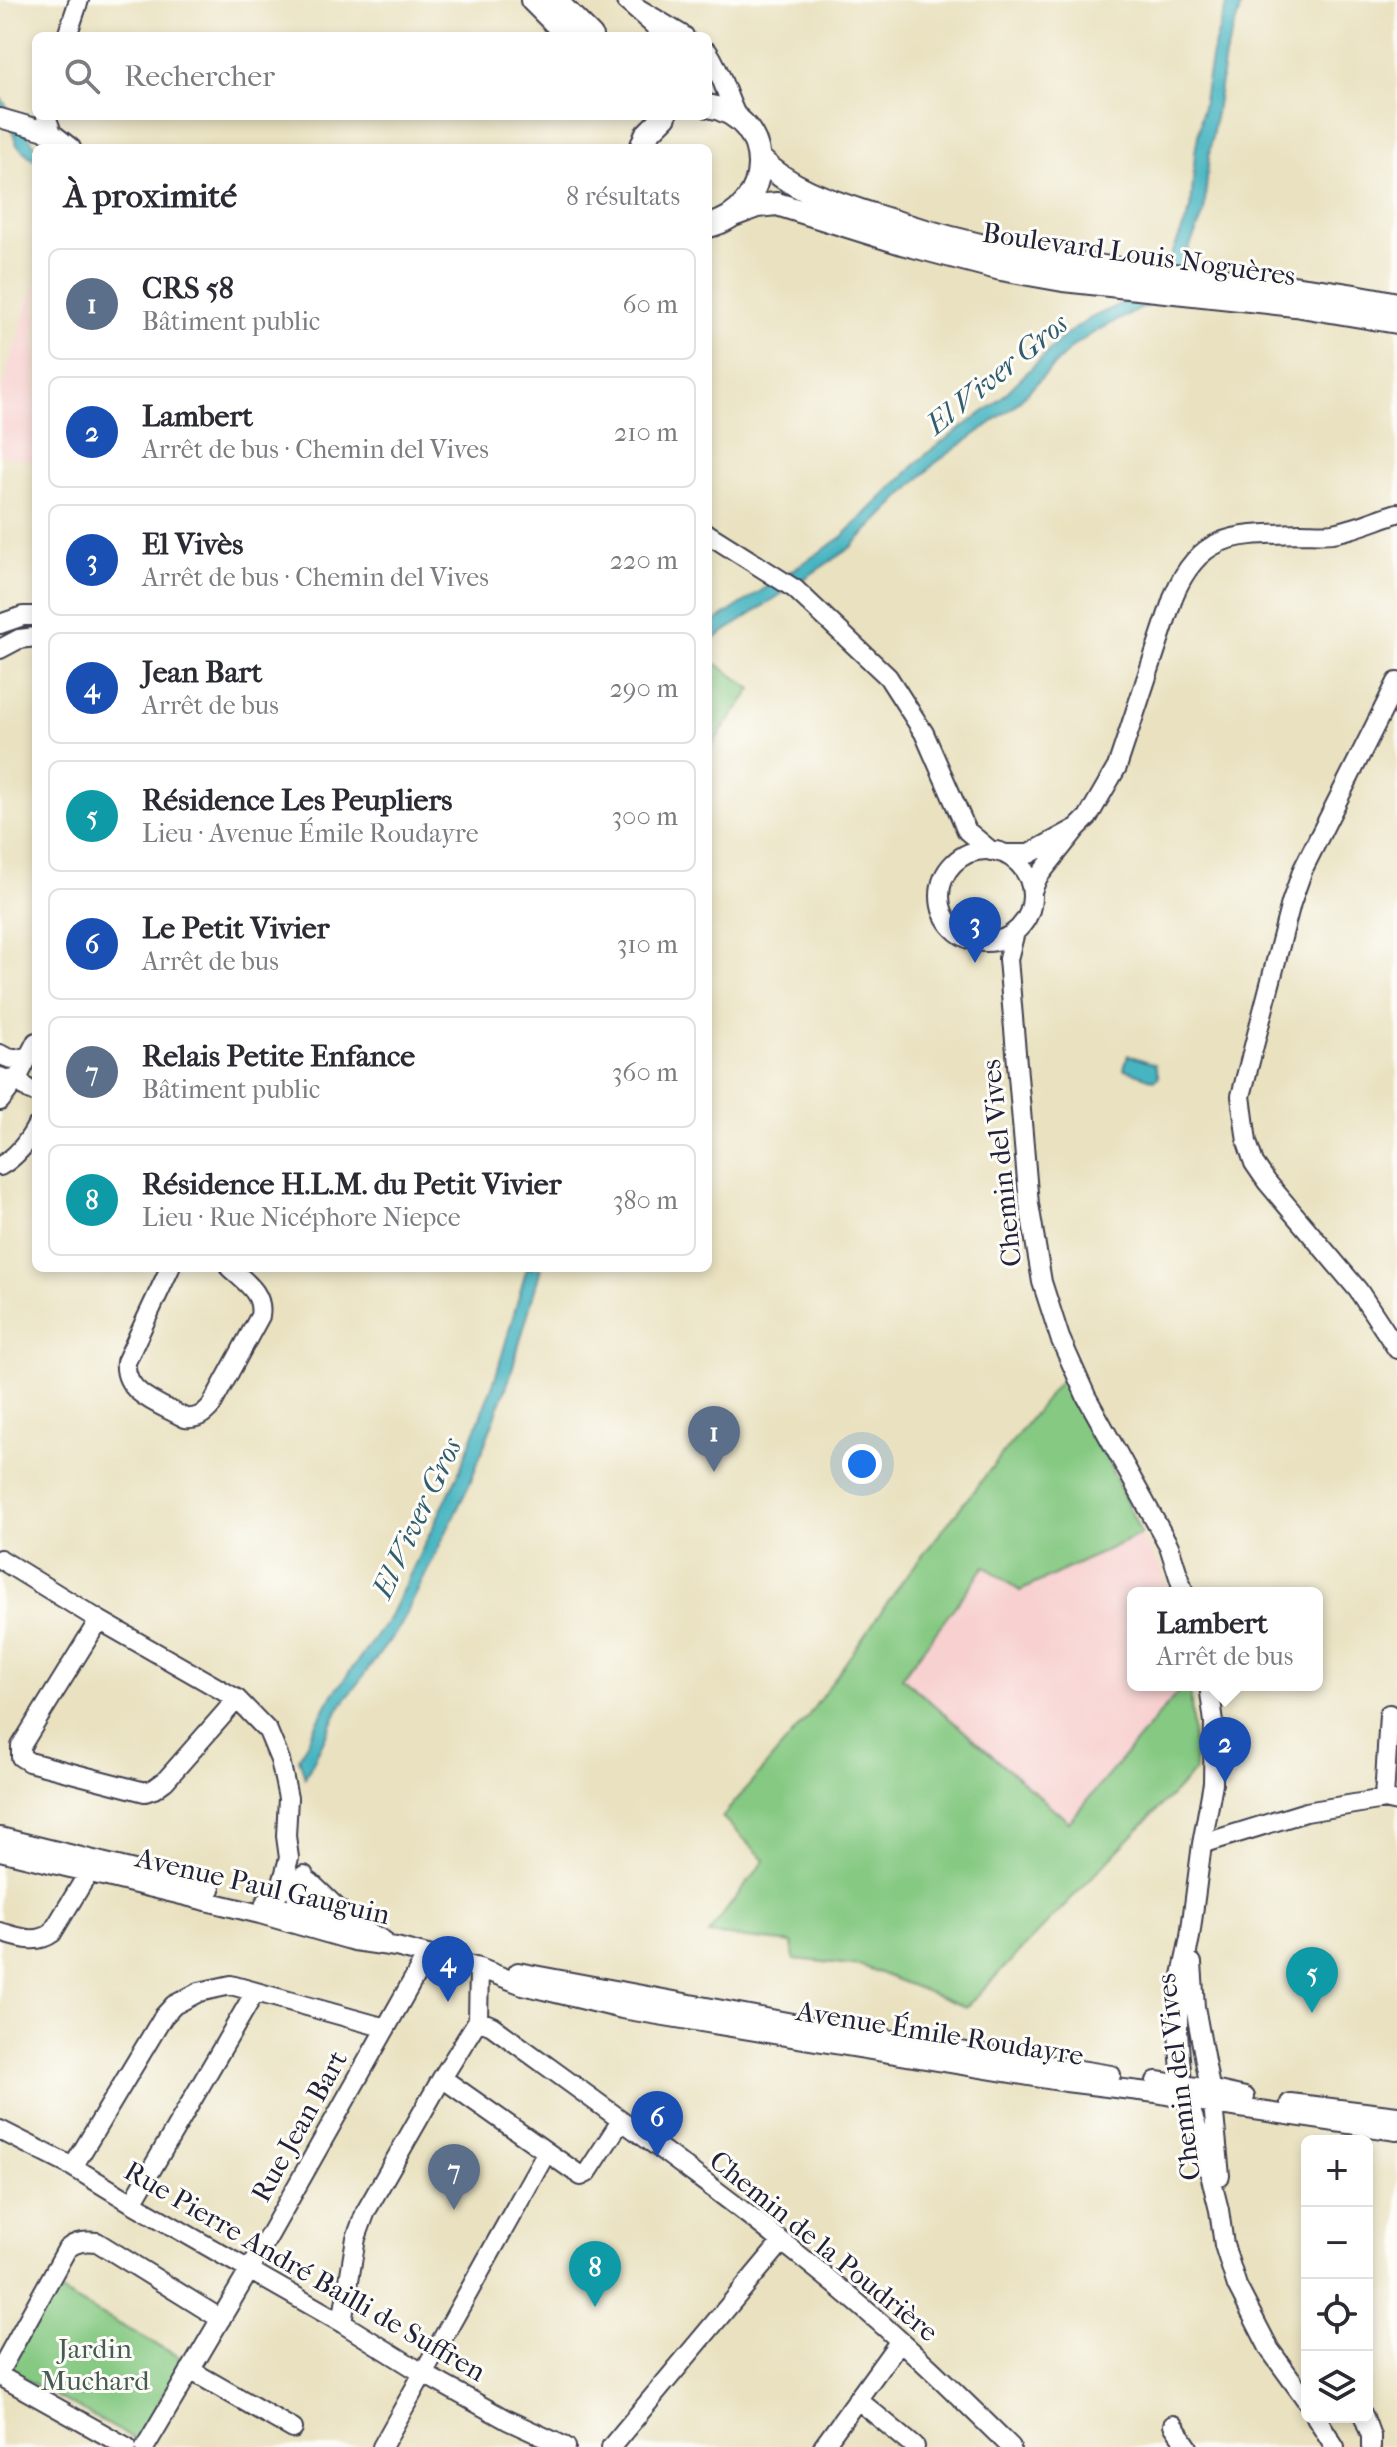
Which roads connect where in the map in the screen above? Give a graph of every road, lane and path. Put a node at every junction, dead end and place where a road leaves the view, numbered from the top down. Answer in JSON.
{"nodes":[{"id":1,"x":79,"y":0,"type":"edge"},
{"id":2,"x":532,"y":0,"type":"edge"},
{"id":3,"x":555,"y":0,"type":"edge"},
{"id":4,"x":626,"y":1,"type":"edge"},
{"id":5,"x":68,"y":32,"type":"edge"},
{"id":6,"x":564,"y":32,"type":"edge"},
{"id":7,"x":587,"y":32,"type":"edge"},
{"id":8,"x":661,"y":32,"type":"edge"},
{"id":9,"x":677,"y":32,"type":"edge"},
{"id":10,"x":712,"y":58,"type":"edge"},
{"id":11,"x":712,"y":107,"type":"edge"},
{"id":12,"x":0,"y":118,"type":"edge"},
{"id":13,"x":738,"y":119,"type":"junction"},
{"id":14,"x":635,"y":120,"type":"edge"},
{"id":15,"x":661,"y":120,"type":"edge"},
{"id":16,"x":49,"y":125,"type":"edge"},
{"id":17,"x":67,"y":144,"type":"edge"},
{"id":18,"x":640,"y":144,"type":"edge"},
{"id":19,"x":642,"y":144,"type":"edge"},
{"id":20,"x":760,"y":159,"type":"junction"},
{"id":21,"x":736,"y":214,"type":"junction"},
{"id":22,"x":712,"y":225,"type":"edge"},
{"id":23,"x":1068,"y":271,"type":"junction"},
{"id":24,"x":1204,"y":286,"type":"junction"},
{"id":25,"x":1397,"y":304,"type":"edge"},
{"id":26,"x":1397,"y":322,"type":"edge"},
{"id":27,"x":1397,"y":513,"type":"edge"},
{"id":28,"x":712,"y":536,"type":"edge"},
{"id":29,"x":32,"y":616,"type":"edge"},
{"id":30,"x":0,"y":624,"type":"edge"},
{"id":31,"x":32,"y":637,"type":"edge"},
{"id":32,"x":0,"y":649,"type":"edge"},
{"id":33,"x":1397,"y":682,"type":"edge"},
{"id":34,"x":1077,"y":828,"type":"junction"},
{"id":35,"x":967,"y":831,"type":"junction"},
{"id":36,"x":998,"y":852,"type":"junction"},
{"id":37,"x":962,"y":857,"type":"junction"},
{"id":38,"x":1032,"y":891,"type":"junction"},
{"id":39,"x":1015,"y":932,"type":"junction"},
{"id":40,"x":981,"y":942,"type":"junction"},
{"id":41,"x":1010,"y":982,"type":"junction"},
{"id":42,"x":32,"y":1051,"type":"edge"},
{"id":43,"x":32,"y":1051,"type":"edge"},
{"id":44,"x":0,"y":1054,"type":"edge"},
{"id":45,"x":8,"y":1078,"type":"edge"},
{"id":46,"x":32,"y":1091,"type":"edge"},
{"id":47,"x":0,"y":1101,"type":"edge"},
{"id":48,"x":32,"y":1135,"type":"edge"},
{"id":49,"x":0,"y":1166,"type":"edge"},
{"id":50,"x":168,"y":1272,"type":"edge"},
{"id":51,"x":234,"y":1272,"type":"edge"},
{"id":52,"x":1397,"y":1349,"type":"edge"},
{"id":53,"x":0,"y":1559,"type":"edge"},
{"id":54,"x":1182,"y":1587,"type":"edge"},
{"id":55,"x":99,"y":1620,"type":"junction"},
{"id":56,"x":1210,"y":1691,"type":"edge"},
{"id":57,"x":237,"y":1699,"type":"junction"},
{"id":58,"x":1389,"y":1714,"type":"dead end"},
{"id":59,"x":1390,"y":1800,"type":"edge"},
{"id":60,"x":0,"y":1837,"type":"edge"},
{"id":61,"x":1202,"y":1844,"type":"junction"},
{"id":62,"x":0,"y":1851,"type":"edge"},
{"id":63,"x":66,"y":1853,"type":"junction"},
{"id":64,"x":293,"y":1867,"type":"junction"},
{"id":65,"x":91,"y":1870,"type":"junction"},
{"id":66,"x":134,"y":1870,"type":"junction"},
{"id":67,"x":262,"y":1908,"type":"junction"},
{"id":68,"x":306,"y":1919,"type":"junction"},
{"id":69,"x":357,"y":1927,"type":"junction"},
{"id":70,"x":0,"y":1932,"type":"edge"},
{"id":71,"x":1190,"y":1937,"type":"junction"},
{"id":72,"x":396,"y":1947,"type":"junction"},
{"id":73,"x":427,"y":1955,"type":"junction"},
{"id":74,"x":479,"y":1968,"type":"junction"},
{"id":75,"x":255,"y":1992,"type":"junction"},
{"id":76,"x":478,"y":2020,"type":"junction"},
{"id":77,"x":386,"y":2028,"type":"junction"},
{"id":78,"x":442,"y":2078,"type":"junction"},
{"id":79,"x":1185,"y":2092,"type":"junction"},
{"id":80,"x":1211,"y":2096,"type":"junction"},
{"id":81,"x":1397,"y":2116,"type":"edge"},
{"id":82,"x":621,"y":2121,"type":"junction"},
{"id":83,"x":0,"y":2130,"type":"edge"},
{"id":84,"x":1397,"y":2131,"type":"edge"},
{"id":85,"x":546,"y":2153,"type":"junction"},
{"id":86,"x":73,"y":2167,"type":"junction"},
{"id":87,"x":132,"y":2203,"type":"junction"},
{"id":88,"x":1219,"y":2210,"type":"junction"},
{"id":89,"x":782,"y":2242,"type":"junction"},
{"id":90,"x":249,"y":2271,"type":"junction"},
{"id":91,"x":221,"y":2319,"type":"junction"},
{"id":92,"x":342,"y":2323,"type":"junction"},
{"id":93,"x":899,"y":2342,"type":"junction"},
{"id":94,"x":0,"y":2370,"type":"edge"},
{"id":95,"x":190,"y":2370,"type":"junction"},
{"id":96,"x":424,"y":2374,"type":"junction"},
{"id":97,"x":0,"y":2376,"type":"edge"},
{"id":98,"x":1301,"y":2393,"type":"edge"},
{"id":99,"x":857,"y":2399,"type":"junction"},
{"id":100,"x":1320,"y":2423,"type":"edge"},
{"id":101,"x":1366,"y":2423,"type":"edge"},
{"id":102,"x":1173,"y":2425,"type":"dead end"},
{"id":103,"x":293,"y":2429,"type":"dead end"},
{"id":104,"x":831,"y":2444,"type":"edge"},
{"id":105,"x":127,"y":2447,"type":"edge"},
{"id":106,"x":145,"y":2447,"type":"edge"},
{"id":107,"x":382,"y":2447,"type":"edge"},
{"id":108,"x":566,"y":2447,"type":"edge"},
{"id":109,"x":611,"y":2447,"type":"edge"},
{"id":110,"x":915,"y":2447,"type":"edge"},
{"id":111,"x":1011,"y":2447,"type":"edge"},
{"id":112,"x":1188,"y":2447,"type":"edge"},
{"id":113,"x":1335,"y":2447,"type":"edge"},
{"id":114,"x":1371,"y":2447,"type":"edge"}],
"edges":[{"from":1,"to":5,"type":"street"},
{"from":2,"to":6,"type":"main road"},
{"from":3,"to":7,"type":"main road"},
{"from":4,"to":8,"type":"street"},
{"from":4,"to":9,"type":"street"},
{"from":10,"to":13,"type":"street"},
{"from":11,"to":13,"type":"main road"},
{"from":12,"to":16,"type":"street"},
{"from":13,"to":20,"type":"main road"},
{"from":14,"to":18,"type":"main road"},
{"from":15,"to":19,"type":"main road"},
{"from":16,"to":17,"type":"street"},
{"from":20,"to":21,"type":"main road"},
{"from":20,"to":23,"type":"main road","name":"Boulevard Louis Noguères"},
{"from":21,"to":22,"type":"main road","name":"Boulevard Louis Noguères"},
{"from":21,"to":23,"type":"main road","name":"Boulevard Louis Noguères"},
{"from":23,"to":24,"type":"main road","name":"Boulevard Louis Noguères"},
{"from":24,"to":25,"type":"main road","name":"Boulevard Louis Noguères"},
{"from":24,"to":26,"type":"main road","name":"Boulevard Louis Noguères"},
{"from":27,"to":34,"type":"street"},
{"from":28,"to":35,"type":"street"},
{"from":29,"to":30,"type":"street"},
{"from":31,"to":32,"type":"street"},
{"from":33,"to":52,"type":"street"},
{"from":34,"to":36,"type":"street"},
{"from":34,"to":38,"type":"street"},
{"from":35,"to":36,"type":"street"},
{"from":35,"to":37,"type":"street"},
{"from":36,"to":37,"type":"street"},
{"from":36,"to":38,"type":"street"},
{"from":37,"to":40,"type":"street"},
{"from":38,"to":39,"type":"street"},
{"from":39,"to":40,"type":"street"},
{"from":39,"to":41,"type":"street","name":"Chemin del Vives"},
{"from":40,"to":41,"type":"street","name":"Chemin del Vives"},
{"from":41,"to":54,"type":"street","name":"Chemin del Vives"},
{"from":42,"to":44,"type":"street"},
{"from":43,"to":45,"type":"street"},
{"from":45,"to":46,"type":"street"},
{"from":45,"to":47,"type":"street"},
{"from":48,"to":49,"type":"street"},
{"from":50,"to":51,"type":"street"},
{"from":53,"to":55,"type":"street"},
{"from":55,"to":57,"type":"street"},
{"from":55,"to":57,"type":"street"},
{"from":56,"to":61,"type":"street","name":"Chemin del Vives"},
{"from":57,"to":64,"type":"street"},
{"from":58,"to":59,"type":"street"},
{"from":59,"to":61,"type":"street"},
{"from":60,"to":63,"type":"street","name":"Avenue Paul Gauguin"},
{"from":61,"to":71,"type":"street","name":"Chemin del Vives"},
{"from":62,"to":65,"type":"street","name":"Avenue Paul Gauguin"},
{"from":63,"to":65,"type":"street","name":"Avenue Paul Gauguin"},
{"from":63,"to":66,"type":"street","name":"Avenue Paul Gauguin"},
{"from":64,"to":67,"type":"street"},
{"from":64,"to":68,"type":"street"},
{"from":64,"to":69,"type":"street"},
{"from":65,"to":66,"type":"street","name":"Avenue Paul Gauguin"},
{"from":65,"to":67,"type":"street","name":"Avenue Paul Gauguin"},
{"from":65,"to":70,"type":"street"},
{"from":66,"to":67,"type":"street","name":"Avenue Paul Gauguin"},
{"from":67,"to":68,"type":"street","name":"Avenue Paul Gauguin"},
{"from":68,"to":69,"type":"street","name":"Avenue Paul Gauguin"},
{"from":68,"to":72,"type":"street","name":"Avenue Paul Gauguin"},
{"from":69,"to":72,"type":"street","name":"Avenue Paul Gauguin"},
{"from":71,"to":79,"type":"street","name":"Chemin del Vives"},
{"from":71,"to":80,"type":"street","name":"Chemin del Vives"},
{"from":72,"to":73,"type":"street","name":"Avenue Émile Roudayre"},
{"from":73,"to":74,"type":"street","name":"Avenue Émile Roudayre"},
{"from":73,"to":77,"type":"street","name":"Rue Jean Bart"},
{"from":74,"to":76,"type":"street"},
{"from":74,"to":79,"type":"street","name":"Avenue Émile Roudayre"},
{"from":75,"to":77,"type":"street"},
{"from":75,"to":86,"type":"street"},
{"from":75,"to":87,"type":"street"},
{"from":76,"to":78,"type":"street"},
{"from":76,"to":82,"type":"street","name":"Chemin de la Poudrière"},
{"from":77,"to":90,"type":"street","name":"Rue Jean Bart"},
{"from":78,"to":85,"type":"street"},
{"from":78,"to":92,"type":"street"},
{"from":79,"to":80,"type":"street","name":"Avenue Émile Roudayre"},
{"from":79,"to":88,"type":"street","name":"Chemin del Vives"},
{"from":80,"to":81,"type":"street","name":"Avenue Émile Roudayre"},
{"from":80,"to":84,"type":"street","name":"Avenue Émile Roudayre"},
{"from":80,"to":88,"type":"street","name":"Chemin del Vives"},
{"from":82,"to":85,"type":"street"},
{"from":82,"to":89,"type":"street","name":"Chemin de la Poudrière"},
{"from":83,"to":86,"type":"street","name":"Rue Pierre André Bailli de Suffren"},
{"from":85,"to":96,"type":"street"},
{"from":86,"to":87,"type":"street","name":"Rue Pierre André Bailli de Suffren"},
{"from":87,"to":90,"type":"street","name":"Rue Pierre André Bailli de Suffren"},
{"from":88,"to":98,"type":"street","name":"Chemin del Vives"},
{"from":89,"to":93,"type":"street","name":"Chemin de la Poudrière"},
{"from":89,"to":109,"type":"street"},
{"from":90,"to":91,"type":"street","name":"Rue Jean Bart"},
{"from":90,"to":92,"type":"street","name":"Rue Pierre André Bailli de Suffren"},
{"from":91,"to":94,"type":"street"},
{"from":91,"to":95,"type":"street","name":"Rue Jean Bart"},
{"from":92,"to":96,"type":"street","name":"Rue Pierre André Bailli de Suffren"},
{"from":93,"to":99,"type":"street"},
{"from":93,"to":111,"type":"street","name":"Chemin de la Poudrière"},
{"from":95,"to":103,"type":"street"},
{"from":95,"to":106,"type":"street","name":"Rue Jean Bart"},
{"from":96,"to":107,"type":"street"},
{"from":96,"to":108,"type":"street","name":"Rue Pierre André Bailli de Suffren"},
{"from":97,"to":105,"type":"street"},
{"from":99,"to":104,"type":"street"},
{"from":99,"to":110,"type":"street"},
{"from":100,"to":113,"type":"street"},
{"from":101,"to":114,"type":"street"},
{"from":102,"to":112,"type":"street"}]}
